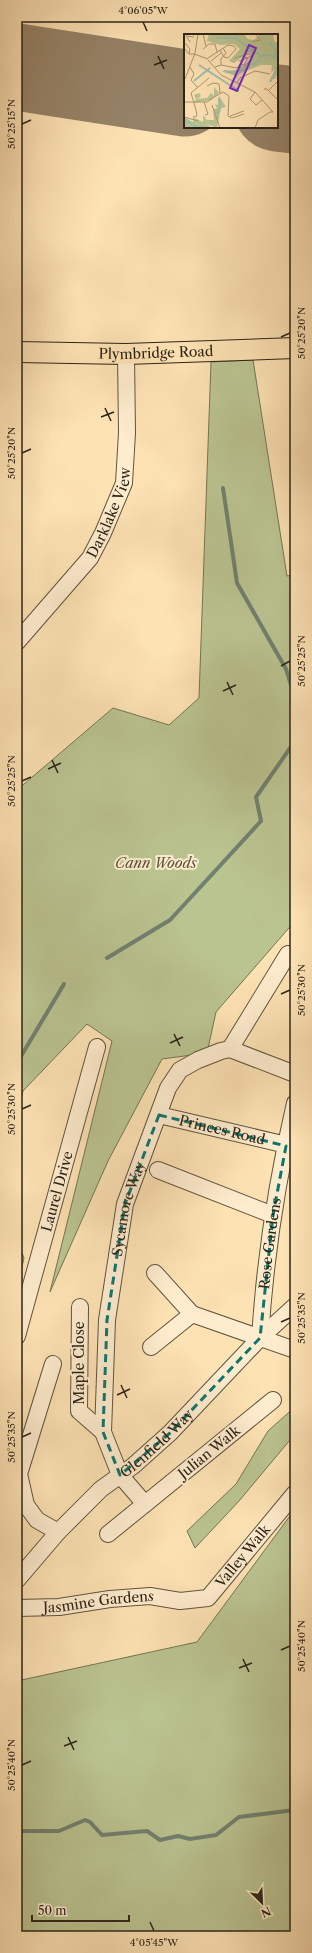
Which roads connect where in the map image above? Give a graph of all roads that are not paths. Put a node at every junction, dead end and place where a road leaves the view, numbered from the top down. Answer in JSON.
{"nodes":[{"id":1,"x":295,"y":348,"type":"edge"},
{"id":2,"x":17,"y":352,"type":"edge"},
{"id":3,"x":126,"y":354,"type":"junction"},
{"id":4,"x":17,"y":642,"type":"edge"},
{"id":5,"x":288,"y":954,"type":"dead end"},
{"id":6,"x":97,"y":1047,"type":"dead end"},
{"id":7,"x":230,"y":1049,"type":"junction"},
{"id":8,"x":295,"y":1074,"type":"edge"},
{"id":9,"x":295,"y":1104,"type":"edge"},
{"id":10,"x":159,"y":1115,"type":"junction"},
{"id":11,"x":291,"y":1146,"type":"edge"},
{"id":12,"x":158,"y":1170,"type":"dead end"},
{"id":13,"x":273,"y":1215,"type":"junction"},
{"id":14,"x":155,"y":1273,"type":"dead end"},
{"id":15,"x":80,"y":1306,"type":"dead end"},
{"id":16,"x":295,"y":1306,"type":"edge"},
{"id":17,"x":192,"y":1314,"type":"junction"},
{"id":18,"x":17,"y":1336,"type":"edge"},
{"id":19,"x":260,"y":1338,"type":"junction"},
{"id":20,"x":151,"y":1347,"type":"dead end"},
{"id":21,"x":295,"y":1350,"type":"edge"},
{"id":22,"x":53,"y":1364,"type":"dead end"},
{"id":23,"x":273,"y":1400,"type":"dead end"},
{"id":24,"x":103,"y":1432,"type":"junction"},
{"id":25,"x":120,"y":1475,"type":"junction"},
{"id":26,"x":295,"y":1493,"type":"edge"},
{"id":27,"x":144,"y":1504,"type":"junction"},
{"id":28,"x":58,"y":1532,"type":"junction"},
{"id":29,"x":108,"y":1534,"type":"dead end"},
{"id":30,"x":17,"y":1580,"type":"edge"},
{"id":31,"x":180,"y":1601,"type":"joint"},
{"id":32,"x":17,"y":1608,"type":"edge"}],
"edges":[{"from":1,"to":3,"type":"main road","name":"Plymbridge Road"},
{"from":2,"to":3,"type":"main road","name":"Plymbridge Road"},
{"from":3,"to":4,"type":"street","name":"Darklake View"},
{"from":5,"to":7,"type":"street"},
{"from":6,"to":18,"type":"street","name":"Laurel Drive"},
{"from":7,"to":8,"type":"street"},
{"from":7,"to":10,"type":"street","name":"Sycamore Way"},
{"from":9,"to":11,"type":"street","name":"Rose Gardens"},
{"from":10,"to":11,"type":"street","name":"Princes Road"},
{"from":10,"to":24,"type":"street","name":"Sycamore Way"},
{"from":11,"to":13,"type":"street","name":"Rose Gardens"},
{"from":12,"to":13,"type":"street"},
{"from":13,"to":19,"type":"street","name":"Rose Gardens"},
{"from":14,"to":17,"type":"street"},
{"from":15,"to":24,"type":"street","name":"Maple Close"},
{"from":16,"to":19,"type":"street","name":"Glenfield Way"},
{"from":17,"to":19,"type":"street"},
{"from":17,"to":20,"type":"street"},
{"from":19,"to":21,"type":"street"},
{"from":19,"to":25,"type":"street","name":"Glenfield Way"},
{"from":22,"to":28,"type":"street"},
{"from":23,"to":27,"type":"street","name":"Julian Walk"},
{"from":24,"to":25,"type":"street","name":"Sycamore Way"},
{"from":25,"to":27,"type":"street"},
{"from":25,"to":28,"type":"street","name":"Glenfield Way"},
{"from":26,"to":31,"type":"street","name":"Valley Walk"},
{"from":27,"to":29,"type":"street","name":"Julian Walk"},
{"from":28,"to":30,"type":"street","name":"Glenfield Way"},
{"from":31,"to":32,"type":"street","name":"Jasmine Gardens"}]}
